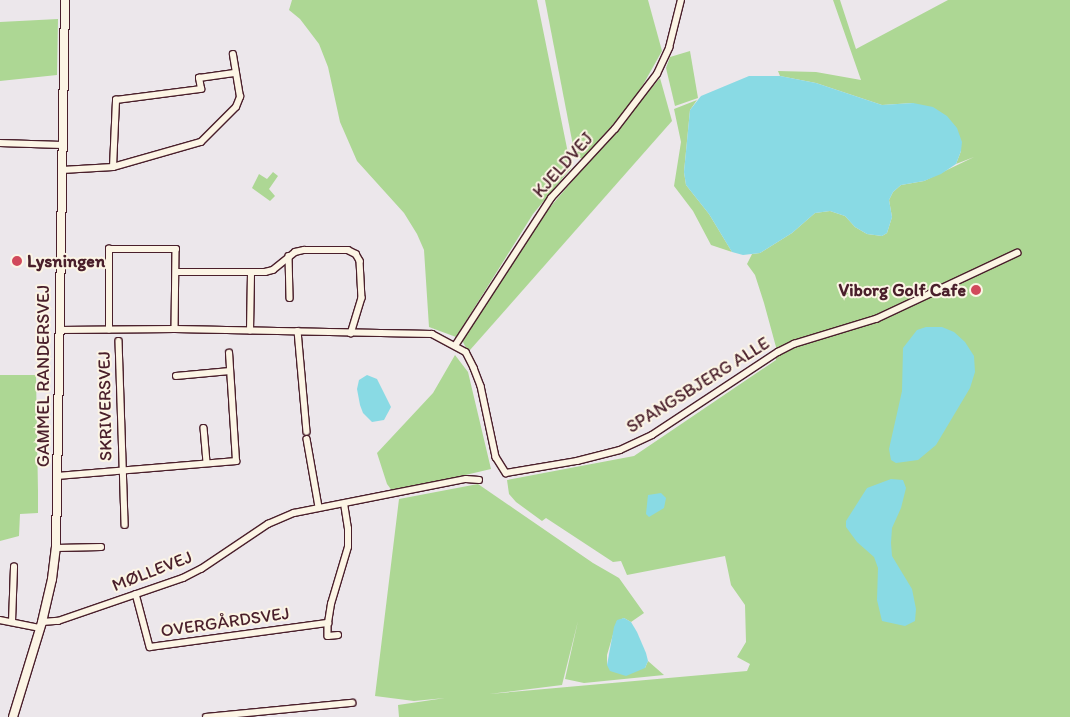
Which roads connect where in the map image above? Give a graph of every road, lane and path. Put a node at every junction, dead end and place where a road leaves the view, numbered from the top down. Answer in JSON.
{"nodes":[{"id":1,"x":65,"y":0,"type":"edge"},
{"id":2,"x":681,"y":0,"type":"edge"},
{"id":3,"x":233,"y":55,"type":"dead end"},
{"id":4,"x":236,"y":73,"type":"junction"},
{"id":5,"x":0,"y":143,"type":"edge"},
{"id":6,"x":62,"y":145,"type":"junction"},
{"id":7,"x":113,"y":167,"type":"junction"},
{"id":8,"x":62,"y":170,"type":"junction"},
{"id":9,"x":1017,"y":252,"type":"dead end"},
{"id":10,"x":289,"y":256,"type":"junction"},
{"id":11,"x":176,"y":272,"type":"junction"},
{"id":12,"x":251,"y":273,"type":"junction"},
{"id":13,"x":290,"y":298,"type":"dead end"},
{"id":14,"x":175,"y":329,"type":"junction"},
{"id":15,"x":59,"y":330,"type":"junction"},
{"id":16,"x":109,"y":330,"type":"junction"},
{"id":17,"x":250,"y":330,"type":"junction"},
{"id":18,"x":298,"y":332,"type":"junction"},
{"id":19,"x":351,"y":332,"type":"junction"},
{"id":20,"x":118,"y":341,"type":"dead end"},
{"id":21,"x":455,"y":346,"type":"junction"},
{"id":22,"x":229,"y":353,"type":"dead end"},
{"id":23,"x":230,"y":371,"type":"junction"},
{"id":24,"x":176,"y":376,"type":"dead end"},
{"id":25,"x":204,"y":428,"type":"dead end"},
{"id":26,"x":207,"y":463,"type":"junction"},
{"id":27,"x":122,"y":470,"type":"junction"},
{"id":28,"x":57,"y":476,"type":"junction"},
{"id":29,"x":479,"y":480,"type":"dead end"},
{"id":30,"x":344,"y":504,"type":"junction"},
{"id":31,"x":319,"y":507,"type":"junction"},
{"id":32,"x":125,"y":525,"type":"dead end"},
{"id":33,"x":101,"y":547,"type":"dead end"},
{"id":34,"x":56,"y":548,"type":"junction"},
{"id":35,"x":14,"y":567,"type":"dead end"},
{"id":36,"x":136,"y":594,"type":"junction"},
{"id":37,"x":0,"y":620,"type":"edge"},
{"id":38,"x":12,"y":622,"type":"junction"},
{"id":39,"x":328,"y":623,"type":"junction"},
{"id":40,"x":41,"y":625,"type":"junction"},
{"id":41,"x":338,"y":635,"type":"dead end"},
{"id":42,"x":352,"y":703,"type":"dead end"},
{"id":43,"x":12,"y":717,"type":"edge"},
{"id":44,"x":206,"y":717,"type":"edge"}],
"edges":[{"from":1,"to":6,"type":"street","name":"GAMMEL RANDERSVEJ"},
{"from":2,"to":21,"type":"street","name":"KJELDVEJ"},
{"from":3,"to":4,"type":"street"},
{"from":4,"to":7,"type":"street"},
{"from":4,"to":7,"type":"street"},
{"from":5,"to":6,"type":"street"},
{"from":6,"to":8,"type":"street","name":"GAMMEL RANDERSVEJ"},
{"from":7,"to":8,"type":"street"},
{"from":8,"to":15,"type":"street","name":"GAMMEL RANDERSVEJ"},
{"from":9,"to":21,"type":"street","name":"SPANGSBJERG ALLE"},
{"from":10,"to":12,"type":"street"},
{"from":10,"to":13,"type":"street"},
{"from":10,"to":19,"type":"street"},
{"from":11,"to":12,"type":"street"},
{"from":11,"to":14,"type":"street"},
{"from":11,"to":16,"type":"street"},
{"from":12,"to":17,"type":"street"},
{"from":14,"to":16,"type":"street","name":"SPANGSBJERG ALLE"},
{"from":14,"to":17,"type":"street","name":"SPANGSBJERG ALLE"},
{"from":15,"to":16,"type":"street","name":"SPANGSBJERG ALLE"},
{"from":15,"to":28,"type":"street","name":"GAMMEL RANDERSVEJ"},
{"from":17,"to":18,"type":"street","name":"SPANGSBJERG ALLE"},
{"from":18,"to":19,"type":"street","name":"SPANGSBJERG ALLE"},
{"from":18,"to":31,"type":"street"},
{"from":19,"to":21,"type":"street","name":"SPANGSBJERG ALLE"},
{"from":20,"to":27,"type":"street","name":"SKRIVERSVEJ"},
{"from":22,"to":23,"type":"street","name":"SKRIVERSVEJ"},
{"from":23,"to":24,"type":"street"},
{"from":23,"to":26,"type":"street","name":"SKRIVERSVEJ"},
{"from":25,"to":26,"type":"street"},
{"from":26,"to":27,"type":"street","name":"SKRIVERSVEJ"},
{"from":27,"to":28,"type":"street","name":"SKRIVERSVEJ"},
{"from":27,"to":32,"type":"street","name":"SKRIVERSVEJ"},
{"from":28,"to":34,"type":"street","name":"GAMMEL RANDERSVEJ"},
{"from":29,"to":30,"type":"street","name":"MØLLEVEJ"},
{"from":30,"to":31,"type":"street","name":"MØLLEVEJ"},
{"from":30,"to":39,"type":"street"},
{"from":31,"to":36,"type":"street","name":"MØLLEVEJ"},
{"from":33,"to":34,"type":"street"},
{"from":34,"to":40,"type":"street","name":"GAMMEL RANDERSVEJ"},
{"from":35,"to":38,"type":"street"},
{"from":36,"to":39,"type":"street","name":"OVERGÅRDSVEJ"},
{"from":36,"to":40,"type":"street","name":"MØLLEVEJ"},
{"from":37,"to":38,"type":"street"},
{"from":38,"to":40,"type":"street"},
{"from":39,"to":41,"type":"street"},
{"from":40,"to":43,"type":"street","name":"GAMMEL RANDERSVEJ"},
{"from":42,"to":44,"type":"street"}]}
